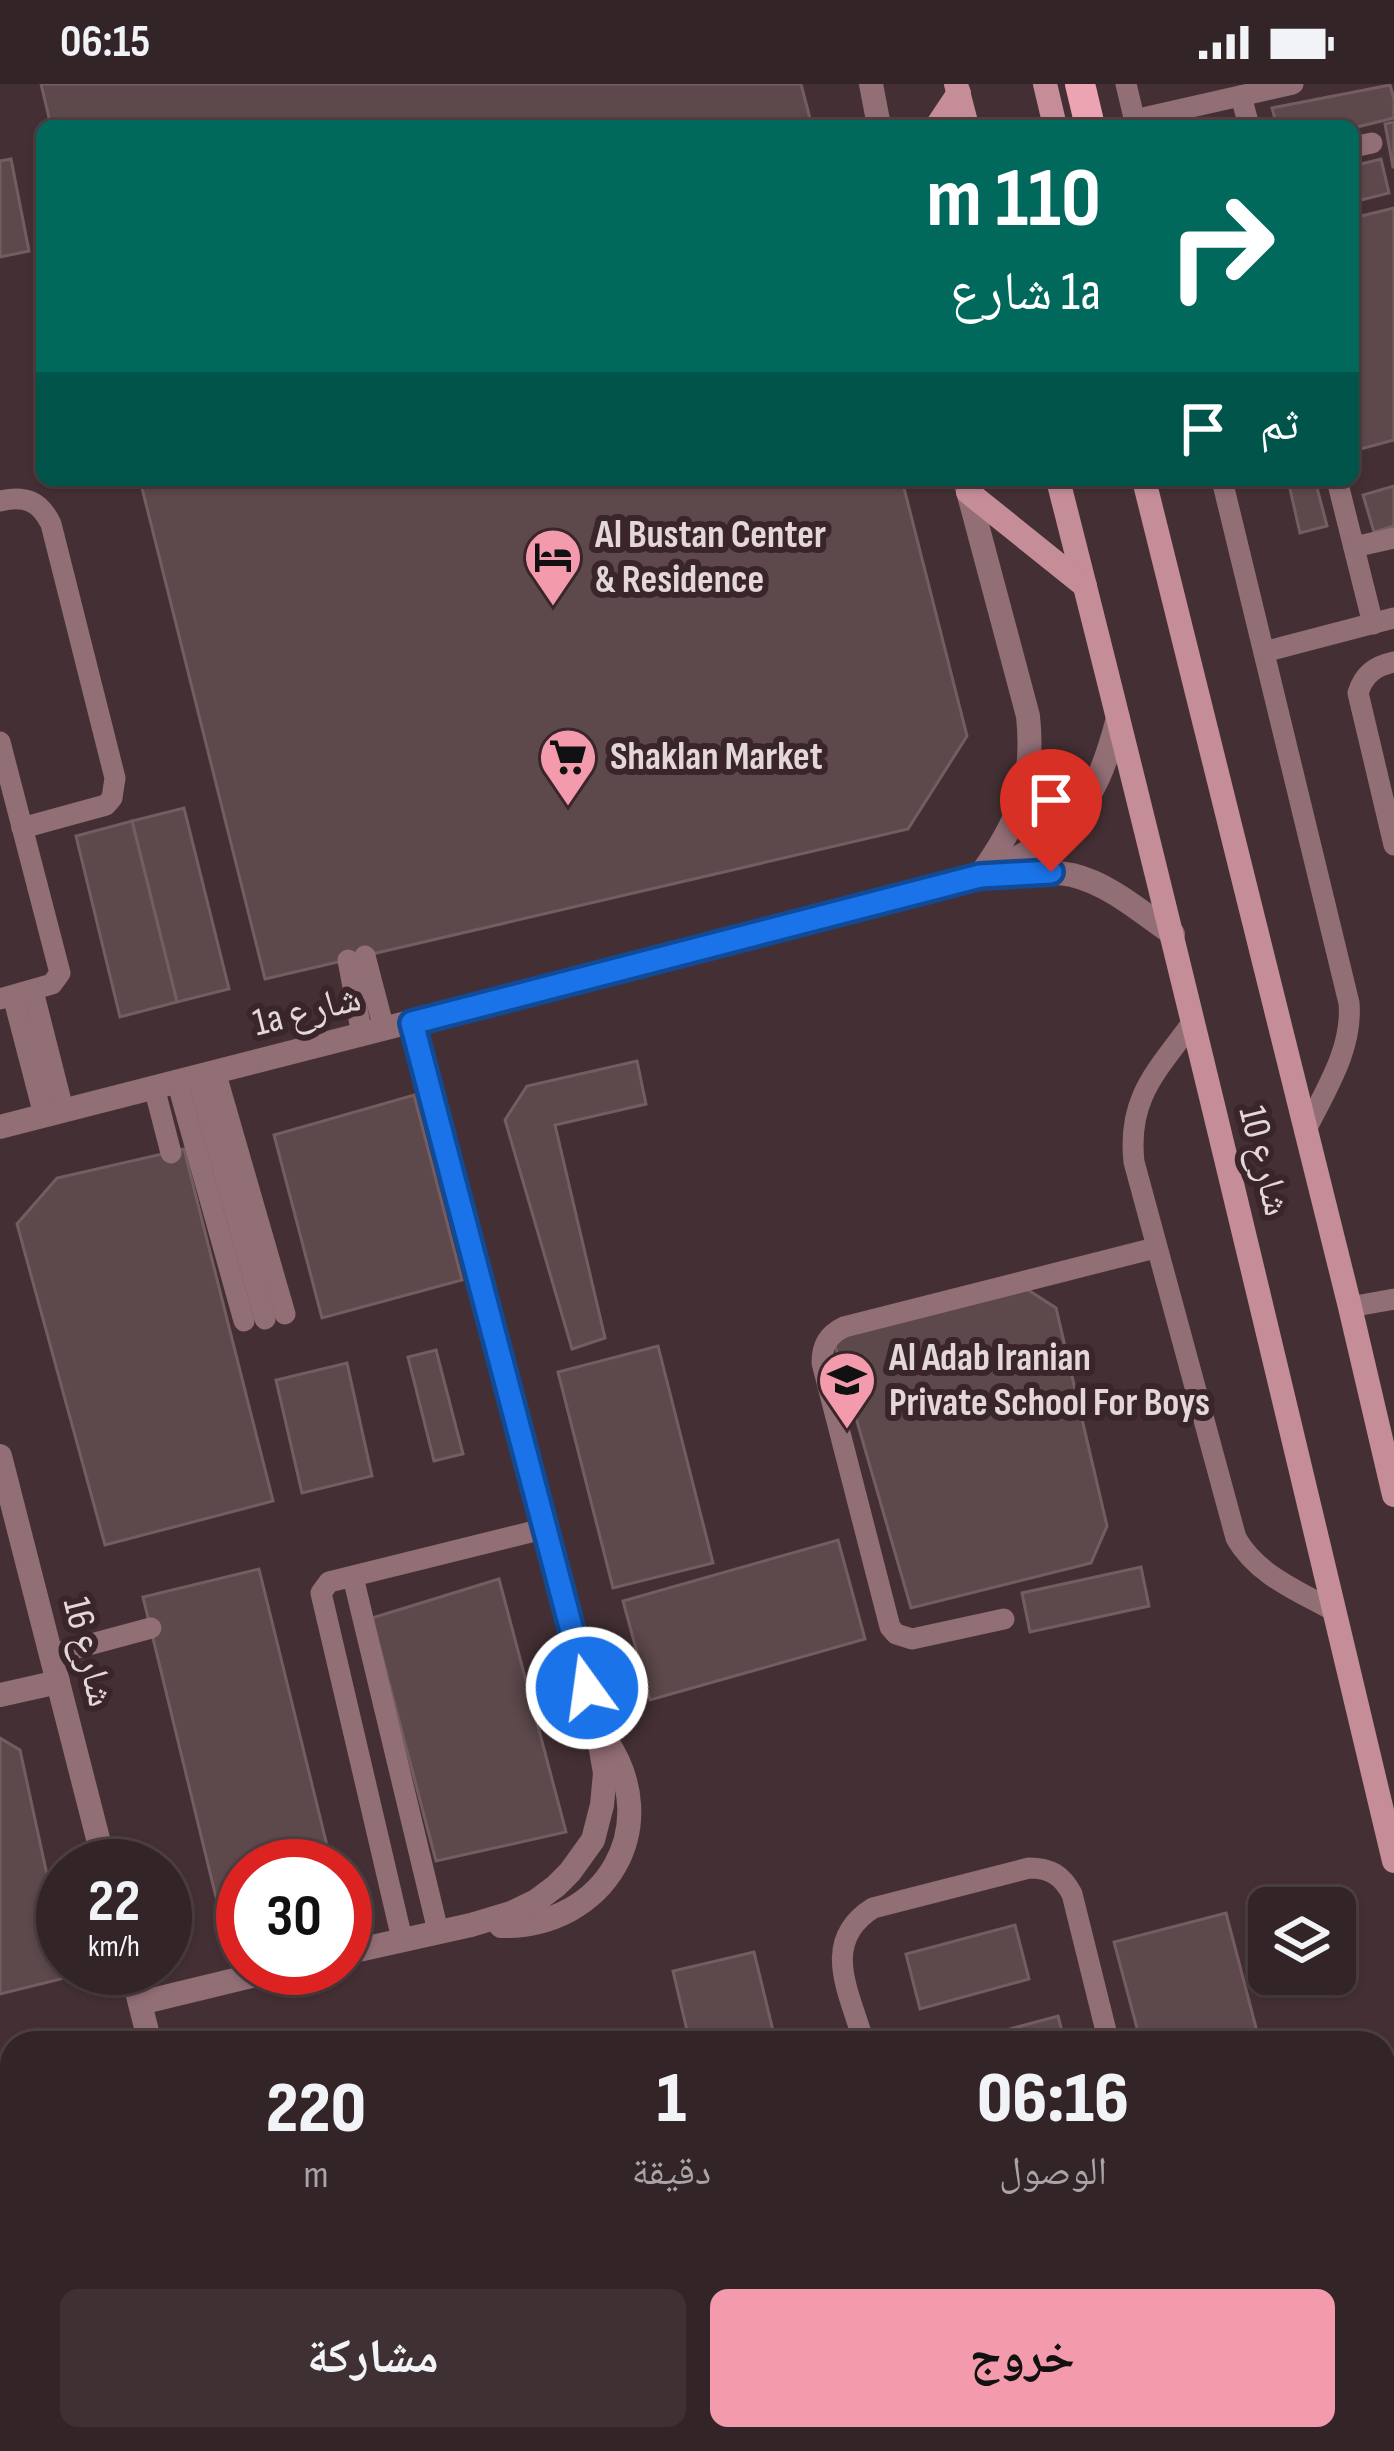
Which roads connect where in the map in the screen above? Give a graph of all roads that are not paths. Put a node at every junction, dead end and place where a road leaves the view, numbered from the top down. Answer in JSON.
{"nodes":[{"id":1,"x":871,"y":84,"type":"edge"},
{"id":2,"x":1045,"y":84,"type":"edge"},
{"id":3,"x":1080,"y":84,"type":"edge"},
{"id":4,"x":1106,"y":84,"type":"edge"},
{"id":5,"x":1293,"y":84,"type":"edge"},
{"id":6,"x":957,"y":88,"type":"edge"},
{"id":7,"x":1127,"y":90,"type":"edge"},
{"id":8,"x":1241,"y":96,"type":"junction"},
{"id":9,"x":878,"y":120,"type":"edge"},
{"id":10,"x":940,"y":120,"type":"edge"},
{"id":11,"x":965,"y":120,"type":"edge"},
{"id":12,"x":1054,"y":120,"type":"edge"},
{"id":13,"x":1089,"y":120,"type":"edge"},
{"id":14,"x":1134,"y":120,"type":"edge"},
{"id":15,"x":1147,"y":120,"type":"edge"},
{"id":16,"x":1247,"y":120,"type":"edge"},
{"id":17,"x":966,"y":486,"type":"edge"},
{"id":18,"x":1060,"y":486,"type":"edge"},
{"id":19,"x":1145,"y":486,"type":"edge"},
{"id":20,"x":1223,"y":486,"type":"edge"},
{"id":21,"x":1339,"y":486,"type":"edge"},
{"id":22,"x":0,"y":500,"type":"edge"},
{"id":23,"x":1394,"y":538,"type":"edge"},
{"id":24,"x":1354,"y":547,"type":"junction"},
{"id":25,"x":1085,"y":586,"type":"junction"},
{"id":26,"x":1383,"y":621,"type":"edge"},
{"id":27,"x":1264,"y":652,"type":"junction"},
{"id":28,"x":1394,"y":662,"type":"edge"},
{"id":29,"x":1118,"y":718,"type":"junction"},
{"id":30,"x":0,"y":742,"type":"edge"},
{"id":31,"x":22,"y":827,"type":"junction"},
{"id":32,"x":1394,"y":845,"type":"edge"},
{"id":33,"x":980,"y":876,"type":"junction"},
{"id":34,"x":1173,"y":934,"type":"junction"},
{"id":35,"x":356,"y":958,"type":"dead end"},
{"id":36,"x":15,"y":996,"type":"edge"},
{"id":37,"x":412,"y":1023,"type":"junction"},
{"id":38,"x":1192,"y":1023,"type":"junction"},
{"id":39,"x":373,"y":1032,"type":"junction"},
{"id":40,"x":186,"y":1079,"type":"junction"},
{"id":41,"x":53,"y":1112,"type":"junction"},
{"id":42,"x":0,"y":1127,"type":"edge"},
{"id":43,"x":1305,"y":1132,"type":"junction"},
{"id":44,"x":171,"y":1153,"type":"dead end"},
{"id":45,"x":1155,"y":1248,"type":"junction"},
{"id":46,"x":1394,"y":1299,"type":"edge"},
{"id":47,"x":1350,"y":1307,"type":"junction"},
{"id":48,"x":0,"y":1456,"type":"edge"},
{"id":49,"x":1389,"y":1459,"type":"edge"},
{"id":50,"x":1394,"y":1495,"type":"edge"},
{"id":51,"x":547,"y":1528,"type":"junction"},
{"id":52,"x":352,"y":1577,"type":"junction"},
{"id":53,"x":1334,"y":1611,"type":"junction"},
{"id":54,"x":1004,"y":1619,"type":"dead end"},
{"id":55,"x":151,"y":1628,"type":"dead end"},
{"id":56,"x":51,"y":1655,"type":"junction"},
{"id":57,"x":58,"y":1682,"type":"junction"},
{"id":58,"x":0,"y":1695,"type":"edge"},
{"id":59,"x":98,"y":1839,"type":"edge"},
{"id":60,"x":1394,"y":1861,"type":"edge"},
{"id":61,"x":438,"y":1931,"type":"junction"},
{"id":62,"x":402,"y":1939,"type":"junction"},
{"id":63,"x":372,"y":1946,"type":"edge"},
{"id":64,"x":216,"y":1985,"type":"edge"},
{"id":65,"x":138,"y":1995,"type":"edge"},
{"id":66,"x":140,"y":2003,"type":"junction"},
{"id":67,"x":147,"y":2031,"type":"edge"},
{"id":68,"x":861,"y":2031,"type":"edge"},
{"id":69,"x":1106,"y":2031,"type":"edge"}],
"edges":[{"from":1,"to":9,"type":"street"},
{"from":2,"to":12,"type":"street"},
{"from":3,"to":13,"type":"main road"},
{"from":4,"to":7,"type":"lane"},
{"from":5,"to":8,"type":"lane"},
{"from":6,"to":10,"type":"street"},
{"from":6,"to":11,"type":"street"},
{"from":7,"to":14,"type":"lane"},
{"from":8,"to":15,"type":"lane"},
{"from":8,"to":16,"type":"lane"},
{"from":17,"to":25,"type":"street"},
{"from":17,"to":33,"type":"street"},
{"from":18,"to":25,"type":"street","name":"شارع 10"},
{"from":19,"to":43,"type":"street","name":"شارع 10"},
{"from":20,"to":27,"type":"lane"},
{"from":21,"to":24,"type":"lane"},
{"from":22,"to":31,"type":"lane"},
{"from":23,"to":24,"type":"lane"},
{"from":24,"to":26,"type":"lane"},
{"from":25,"to":29,"type":"street","name":"شارع 10"},
{"from":26,"to":27,"type":"lane"},
{"from":27,"to":43,"type":"lane"},
{"from":28,"to":32,"type":"lane"},
{"from":29,"to":33,"type":"street","name":"1a شارع"},
{"from":29,"to":34,"type":"street","name":"شارع 10"},
{"from":30,"to":31,"type":"lane"},
{"from":31,"to":36,"type":"lane"},
{"from":33,"to":34,"type":"street","name":"1a شارع"},
{"from":33,"to":37,"type":"street","name":"1a شارع"},
{"from":34,"to":38,"type":"street","name":"شارع 10"},
{"from":35,"to":39,"type":"lane"},
{"from":36,"to":41,"type":"lane"},
{"from":37,"to":39,"type":"street","name":"1a شارع"},
{"from":37,"to":51,"type":"street"},
{"from":38,"to":45,"type":"lane"},
{"from":38,"to":53,"type":"street","name":"شارع 10"},
{"from":39,"to":40,"type":"street","name":"1a شارع"},
{"from":40,"to":40,"type":"lane"},
{"from":40,"to":41,"type":"street","name":"1a شارع"},
{"from":40,"to":44,"type":"lane"},
{"from":41,"to":42,"type":"street","name":"1a شارع"},
{"from":43,"to":47,"type":"street","name":"شارع 10"},
{"from":45,"to":53,"type":"lane"},
{"from":45,"to":54,"type":"lane"},
{"from":46,"to":47,"type":"lane"},
{"from":47,"to":49,"type":"street","name":"شارع 10"},
{"from":48,"to":56,"type":"street","name":"شارع 16"},
{"from":49,"to":50,"type":"street","name":"شارع 10"},
{"from":51,"to":52,"type":"lane"},
{"from":51,"to":61,"type":"street"},
{"from":52,"to":61,"type":"lane"},
{"from":52,"to":62,"type":"lane"},
{"from":53,"to":60,"type":"street","name":"شارع 10"},
{"from":55,"to":56,"type":"lane"},
{"from":56,"to":57,"type":"street","name":"شارع 16"},
{"from":57,"to":58,"type":"street"},
{"from":57,"to":59,"type":"street","name":"شارع 16"},
{"from":61,"to":62,"type":"street"},
{"from":62,"to":63,"type":"street"},
{"from":64,"to":66,"type":"street"},
{"from":65,"to":66,"type":"street"},
{"from":66,"to":67,"type":"street"},
{"from":68,"to":69,"type":"lane"}]}
